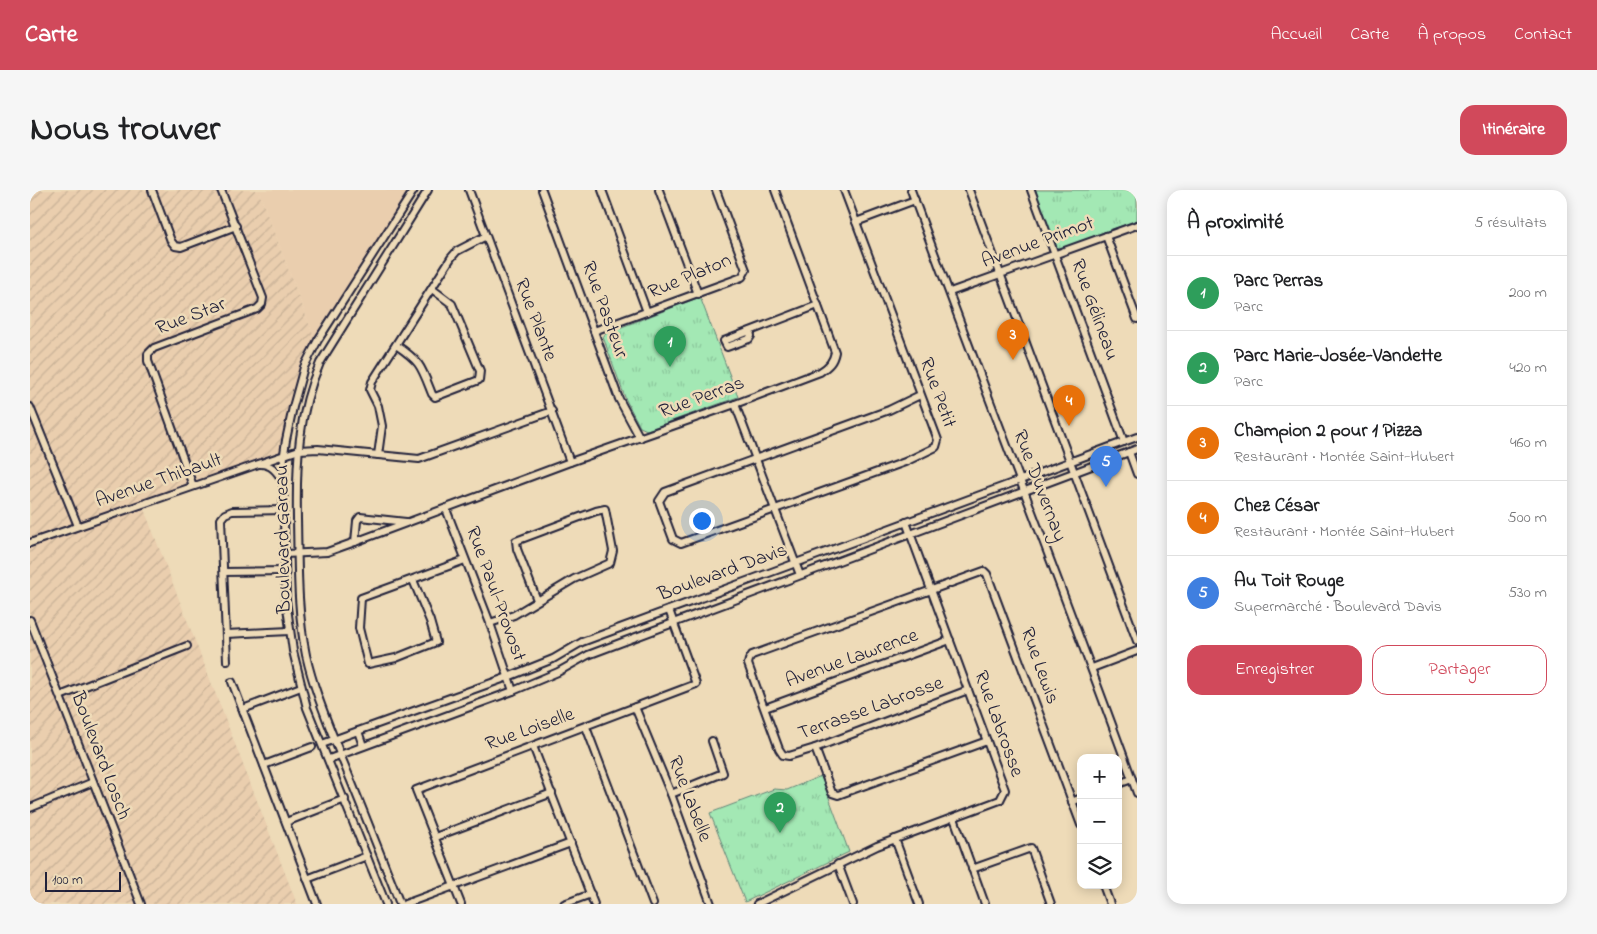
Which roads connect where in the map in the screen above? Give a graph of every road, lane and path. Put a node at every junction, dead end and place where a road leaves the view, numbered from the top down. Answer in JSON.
{"nodes":[{"id":1,"x":152,"y":190,"type":"edge"},
{"id":2,"x":222,"y":190,"type":"edge"},
{"id":3,"x":414,"y":190,"type":"edge"},
{"id":4,"x":428,"y":190,"type":"edge"},
{"id":5,"x":469,"y":190,"type":"edge"},
{"id":6,"x":542,"y":190,"type":"edge"},
{"id":7,"x":602,"y":190,"type":"edge"},
{"id":8,"x":659,"y":190,"type":"edge"},
{"id":9,"x":716,"y":190,"type":"edge"},
{"id":10,"x":775,"y":190,"type":"edge"},
{"id":11,"x":844,"y":190,"type":"edge"},
{"id":12,"x":911,"y":190,"type":"edge"},
{"id":13,"x":969,"y":190,"type":"edge"},
{"id":14,"x":1031,"y":190,"type":"edge"},
{"id":15,"x":915,"y":200,"type":"junction"},
{"id":16,"x":856,"y":222,"type":"junction"},
{"id":17,"x":1137,"y":225,"type":"edge"},
{"id":18,"x":236,"y":226,"type":"junction"},
{"id":19,"x":486,"y":236,"type":"junction"},
{"id":20,"x":1106,"y":236,"type":"junction"},
{"id":21,"x":1056,"y":254,"type":"junction"},
{"id":22,"x":1000,"y":274,"type":"junction"},
{"id":23,"x":432,"y":289,"type":"junction"},
{"id":24,"x":950,"y":292,"type":"junction"},
{"id":25,"x":698,"y":294,"type":"junction"},
{"id":26,"x":818,"y":305,"type":"junction"},
{"id":27,"x":647,"y":312,"type":"junction"},
{"id":28,"x":1137,"y":319,"type":"edge"},
{"id":29,"x":594,"y":331,"type":"junction"},
{"id":30,"x":750,"y":332,"type":"dead end"},
{"id":31,"x":396,"y":345,"type":"junction"},
{"id":32,"x":920,"y":395,"type":"junction"},
{"id":33,"x":735,"y":404,"type":"junction"},
{"id":34,"x":30,"y":407,"type":"edge"},
{"id":35,"x":552,"y":411,"type":"junction"},
{"id":36,"x":1137,"y":437,"type":"edge"},
{"id":37,"x":640,"y":438,"type":"junction"},
{"id":38,"x":1124,"y":442,"type":"junction"},
{"id":39,"x":1112,"y":446,"type":"junction"},
{"id":40,"x":1137,"y":449,"type":"edge"},
{"id":41,"x":298,"y":450,"type":"junction"},
{"id":42,"x":1129,"y":452,"type":"junction"},
{"id":43,"x":284,"y":454,"type":"junction"},
{"id":44,"x":378,"y":455,"type":"junction"},
{"id":45,"x":1116,"y":457,"type":"junction"},
{"id":46,"x":757,"y":458,"type":"junction"},
{"id":47,"x":570,"y":462,"type":"junction"},
{"id":48,"x":1070,"y":462,"type":"junction"},
{"id":49,"x":252,"y":466,"type":"junction"},
{"id":50,"x":1074,"y":472,"type":"junction"},
{"id":51,"x":1137,"y":474,"type":"edge"},
{"id":52,"x":1019,"y":480,"type":"junction"},
{"id":53,"x":284,"y":481,"type":"junction"},
{"id":54,"x":193,"y":486,"type":"junction"},
{"id":55,"x":1024,"y":492,"type":"junction"},
{"id":56,"x":446,"y":509,"type":"junction"},
{"id":57,"x":284,"y":510,"type":"junction"},
{"id":58,"x":776,"y":510,"type":"junction"},
{"id":59,"x":408,"y":522,"type":"junction"},
{"id":60,"x":906,"y":522,"type":"junction"},
{"id":61,"x":78,"y":526,"type":"junction"},
{"id":62,"x":911,"y":534,"type":"junction"},
{"id":63,"x":355,"y":542,"type":"junction"},
{"id":64,"x":30,"y":543,"type":"edge"},
{"id":65,"x":285,"y":554,"type":"junction"},
{"id":66,"x":297,"y":554,"type":"junction"},
{"id":67,"x":466,"y":560,"type":"junction"},
{"id":68,"x":796,"y":563,"type":"junction"},
{"id":69,"x":285,"y":571,"type":"junction"},
{"id":70,"x":224,"y":572,"type":"junction"},
{"id":71,"x":800,"y":575,"type":"junction"},
{"id":72,"x":413,"y":580,"type":"junction"},
{"id":73,"x":932,"y":590,"type":"junction"},
{"id":74,"x":536,"y":600,"type":"junction"},
{"id":75,"x":669,"y":610,"type":"junction"},
{"id":76,"x":30,"y":620,"type":"edge"},
{"id":77,"x":674,"y":622,"type":"junction"},
{"id":78,"x":490,"y":623,"type":"junction"},
{"id":79,"x":290,"y":632,"type":"junction"},
{"id":80,"x":226,"y":634,"type":"junction"},
{"id":81,"x":950,"y":640,"type":"junction"},
{"id":82,"x":1137,"y":641,"type":"edge"},
{"id":83,"x":187,"y":646,"type":"dead end"},
{"id":84,"x":1137,"y":651,"type":"edge"},
{"id":85,"x":227,"y":661,"type":"dead end"},
{"id":86,"x":1092,"y":668,"type":"junction"},
{"id":87,"x":508,"y":677,"type":"junction"},
{"id":88,"x":232,"y":682,"type":"dead end"},
{"id":89,"x":301,"y":687,"type":"junction"},
{"id":90,"x":968,"y":690,"type":"junction"},
{"id":91,"x":513,"y":692,"type":"junction"},
{"id":92,"x":60,"y":696,"type":"junction"},
{"id":93,"x":635,"y":707,"type":"junction"},
{"id":94,"x":765,"y":708,"type":"junction"},
{"id":95,"x":243,"y":709,"type":"junction"},
{"id":96,"x":586,"y":727,"type":"junction"},
{"id":97,"x":358,"y":731,"type":"junction"},
{"id":98,"x":335,"y":739,"type":"junction"},
{"id":99,"x":712,"y":741,"type":"dead end"},
{"id":100,"x":987,"y":741,"type":"junction"},
{"id":101,"x":322,"y":744,"type":"junction"},
{"id":102,"x":363,"y":746,"type":"junction"},
{"id":103,"x":533,"y":746,"type":"junction"},
{"id":104,"x":312,"y":747,"type":"dead end"},
{"id":105,"x":815,"y":748,"type":"junction"},
{"id":106,"x":341,"y":754,"type":"junction"},
{"id":107,"x":329,"y":759,"type":"junction"},
{"id":108,"x":264,"y":765,"type":"junction"},
{"id":109,"x":1132,"y":779,"type":"junction"},
{"id":110,"x":93,"y":782,"type":"junction"},
{"id":111,"x":1122,"y":783,"type":"edge"},
{"id":112,"x":1137,"y":793,"type":"edge"},
{"id":113,"x":552,"y":794,"type":"junction"},
{"id":114,"x":671,"y":794,"type":"junction"},
{"id":115,"x":345,"y":799,"type":"junction"},
{"id":116,"x":1079,"y":799,"type":"edge"},
{"id":117,"x":1072,"y":802,"type":"junction"},
{"id":118,"x":30,"y":808,"type":"edge"},
{"id":119,"x":1077,"y":815,"type":"edge"},
{"id":120,"x":954,"y":818,"type":"junction"},
{"id":121,"x":286,"y":822,"type":"junction"},
{"id":122,"x":435,"y":837,"type":"junction"},
{"id":123,"x":895,"y":839,"type":"junction"},
{"id":124,"x":571,"y":843,"type":"junction"},
{"id":125,"x":367,"y":856,"type":"junction"},
{"id":126,"x":838,"y":864,"type":"junction"},
{"id":127,"x":972,"y":869,"type":"junction"},
{"id":128,"x":307,"y":879,"type":"junction"},
{"id":129,"x":454,"y":886,"type":"junction"},
{"id":130,"x":1104,"y":889,"type":"edge"},
{"id":131,"x":591,"y":894,"type":"junction"},
{"id":132,"x":771,"y":901,"type":"edge"},
{"id":133,"x":141,"y":904,"type":"edge"},
{"id":134,"x":317,"y":904,"type":"edge"},
{"id":135,"x":386,"y":904,"type":"edge"},
{"id":136,"x":400,"y":904,"type":"edge"},
{"id":137,"x":405,"y":904,"type":"edge"},
{"id":138,"x":461,"y":904,"type":"edge"},
{"id":139,"x":564,"y":904,"type":"edge"},
{"id":140,"x":594,"y":904,"type":"edge"},
{"id":141,"x":653,"y":904,"type":"edge"},
{"id":142,"x":712,"y":904,"type":"edge"},
{"id":143,"x":757,"y":904,"type":"edge"},
{"id":144,"x":853,"y":904,"type":"edge"},
{"id":145,"x":919,"y":904,"type":"edge"},
{"id":146,"x":985,"y":904,"type":"edge"},
{"id":147,"x":1052,"y":904,"type":"edge"},
{"id":148,"x":1110,"y":904,"type":"edge"}],
"edges":[{"from":1,"to":18,"type":"street"},
{"from":2,"to":18,"type":"street","name":"Rue Star"},
{"from":3,"to":43,"type":"street","name":"Boulevard Gareau"},
{"from":4,"to":41,"type":"street","name":"Boulevard Gareau"},
{"from":5,"to":19,"type":"street","name":"Rue Plante"},
{"from":6,"to":29,"type":"street","name":"Rue Pasteur"},
{"from":7,"to":27,"type":"street"},
{"from":8,"to":25,"type":"street"},
{"from":9,"to":25,"type":"street","name":"Rue Platon"},
{"from":10,"to":26,"type":"street","name":"Rue Perras"},
{"from":11,"to":16,"type":"street","name":"Rue Petit"},
{"from":12,"to":15,"type":"street","name":"Rue Duvernay"},
{"from":13,"to":22,"type":"street"},
{"from":14,"to":21,"type":"street","name":"Rue Gélineau"},
{"from":15,"to":16,"type":"street"},
{"from":15,"to":24,"type":"street","name":"Rue Duvernay"},
{"from":16,"to":32,"type":"street","name":"Rue Petit"},
{"from":17,"to":20,"type":"street","name":"Avenue Primot"},
{"from":18,"to":54,"type":"street","name":"Rue Star"},
{"from":19,"to":23,"type":"street"},
{"from":19,"to":35,"type":"street","name":"Rue Plante"},
{"from":20,"to":21,"type":"street","name":"Avenue Primot"},
{"from":20,"to":28,"type":"street"},
{"from":21,"to":22,"type":"street","name":"Avenue Primot"},
{"from":21,"to":38,"type":"street","name":"Rue Gélineau"},
{"from":22,"to":24,"type":"street","name":"Avenue Primot"},
{"from":22,"to":48,"type":"street"},
{"from":23,"to":31,"type":"street"},
{"from":23,"to":31,"type":"street"},
{"from":24,"to":52,"type":"street","name":"Rue Duvernay"},
{"from":25,"to":27,"type":"street","name":"Rue Platon"},
{"from":26,"to":30,"type":"street"},
{"from":26,"to":33,"type":"street","name":"Rue Perras"},
{"from":27,"to":29,"type":"street","name":"Rue Platon"},
{"from":29,"to":37,"type":"street","name":"Rue Pasteur"},
{"from":31,"to":44,"type":"street"},
{"from":32,"to":46,"type":"street"},
{"from":32,"to":58,"type":"street","name":"Rue Petit"},
{"from":33,"to":37,"type":"street","name":"Rue Perras"},
{"from":33,"to":46,"type":"street"},
{"from":34,"to":61,"type":"street"},
{"from":35,"to":44,"type":"street","name":"Avenue Thibault"},
{"from":35,"to":47,"type":"street","name":"Rue Plante"},
{"from":36,"to":38,"type":"street","name":"Boulevard Davis"},
{"from":37,"to":47,"type":"street","name":"Rue Perras"},
{"from":38,"to":39,"type":"street","name":"Boulevard Davis"},
{"from":39,"to":45,"type":"street"},
{"from":39,"to":48,"type":"street","name":"Boulevard Davis"},
{"from":40,"to":42,"type":"street","name":"Boulevard Davis"},
{"from":41,"to":43,"type":"street","name":"Avenue Thibault"},
{"from":41,"to":44,"type":"street","name":"Avenue Thibault"},
{"from":41,"to":66,"type":"street","name":"Boulevard Gareau"},
{"from":42,"to":45,"type":"street","name":"Boulevard Davis"},
{"from":42,"to":51,"type":"street"},
{"from":43,"to":49,"type":"street","name":"Avenue Thibault"},
{"from":43,"to":53,"type":"street","name":"Boulevard Gareau"},
{"from":45,"to":50,"type":"street","name":"Boulevard Davis"},
{"from":46,"to":58,"type":"street"},
{"from":46,"to":58,"type":"street"},
{"from":47,"to":56,"type":"street","name":"Rue Perras"},
{"from":48,"to":50,"type":"street"},
{"from":48,"to":52,"type":"street","name":"Boulevard Davis"},
{"from":49,"to":53,"type":"street"},
{"from":49,"to":54,"type":"street","name":"Avenue Thibault"},
{"from":50,"to":55,"type":"street","name":"Boulevard Davis"},
{"from":50,"to":82,"type":"street"},
{"from":52,"to":55,"type":"street","name":"Rue Duvernay"},
{"from":52,"to":60,"type":"street","name":"Boulevard Davis"},
{"from":53,"to":57,"type":"street","name":"Boulevard Gareau"},
{"from":54,"to":61,"type":"street","name":"Avenue Thibault"},
{"from":55,"to":62,"type":"street","name":"Boulevard Davis"},
{"from":55,"to":86,"type":"street","name":"Rue Duvernay"},
{"from":56,"to":59,"type":"street","name":"Rue Perras"},
{"from":56,"to":67,"type":"street","name":"Rue Paul-Provost"},
{"from":57,"to":65,"type":"street","name":"Boulevard Gareau"},
{"from":57,"to":70,"type":"street"},
{"from":58,"to":68,"type":"street"},
{"from":59,"to":63,"type":"street","name":"Rue Perras"},
{"from":59,"to":63,"type":"street","name":"Rue Perras"},
{"from":60,"to":62,"type":"street","name":"Rue Labrosse"},
{"from":60,"to":68,"type":"street","name":"Boulevard Davis"},
{"from":61,"to":64,"type":"street","name":"Avenue Thibault"},
{"from":62,"to":71,"type":"street","name":"Boulevard Davis"},
{"from":62,"to":73,"type":"street","name":"Rue Labrosse"},
{"from":63,"to":66,"type":"street","name":"Rue Perras"},
{"from":65,"to":66,"type":"street","name":"Rue Perras"},
{"from":65,"to":69,"type":"street","name":"Boulevard Gareau"},
{"from":66,"to":98,"type":"street","name":"Boulevard Gareau"},
{"from":67,"to":72,"type":"street"},
{"from":67,"to":78,"type":"street","name":"Rue Paul-Provost"},
{"from":68,"to":71,"type":"street"},
{"from":68,"to":75,"type":"street","name":"Boulevard Davis"},
{"from":69,"to":70,"type":"street"},
{"from":69,"to":79,"type":"street","name":"Boulevard Gareau"},
{"from":70,"to":80,"type":"street"},
{"from":71,"to":77,"type":"street","name":"Boulevard Davis"},
{"from":72,"to":72,"type":"street"},
{"from":73,"to":81,"type":"street","name":"Rue Labrosse"},
{"from":73,"to":94,"type":"street","name":"Terrasse Labrosse"},
{"from":73,"to":117,"type":"street","name":"Rue Lewis"},
{"from":74,"to":74,"type":"street"},
{"from":74,"to":78,"type":"street"},
{"from":75,"to":77,"type":"street","name":"Rue Loiselle"},
{"from":75,"to":87,"type":"street","name":"Boulevard Davis"},
{"from":76,"to":92,"type":"street","name":"Boulevard Losch"},
{"from":77,"to":91,"type":"street","name":"Boulevard Davis"},
{"from":77,"to":93,"type":"street","name":"Rue Loiselle"},
{"from":78,"to":87,"type":"street","name":"Rue Paul-Provost"},
{"from":79,"to":80,"type":"street"},
{"from":79,"to":89,"type":"street","name":"Boulevard Gareau"},
{"from":80,"to":85,"type":"street"},
{"from":81,"to":90,"type":"street","name":"Rue Labrosse"},
{"from":81,"to":94,"type":"street","name":"Avenue Lawrence"},
{"from":83,"to":92,"type":"street"},
{"from":84,"to":86,"type":"street"},
{"from":86,"to":109,"type":"street","name":"Rue Duvernay"},
{"from":87,"to":91,"type":"street","name":"Rue Paul-Provost"},
{"from":87,"to":97,"type":"street","name":"Boulevard Davis"},
{"from":88,"to":95,"type":"street"},
{"from":89,"to":95,"type":"street"},
{"from":89,"to":101,"type":"street","name":"Boulevard Gareau"},
{"from":90,"to":100,"type":"street","name":"Rue Labrosse"},
{"from":90,"to":105,"type":"street","name":"Terrasse Labrosse"},
{"from":91,"to":102,"type":"street","name":"Boulevard Davis"},
{"from":92,"to":110,"type":"street","name":"Boulevard Losch"},
{"from":93,"to":96,"type":"street","name":"Rue Loiselle"},
{"from":93,"to":114,"type":"street","name":"Rue Labelle"},
{"from":94,"to":105,"type":"street","name":"Terrasse Labrosse"},
{"from":95,"to":108,"type":"street"},
{"from":96,"to":103,"type":"street","name":"Rue Loiselle"},
{"from":96,"to":141,"type":"street"},
{"from":97,"to":98,"type":"street","name":"Boulevard Davis"},
{"from":97,"to":102,"type":"street"},
{"from":98,"to":101,"type":"street","name":"Boulevard Davis"},
{"from":98,"to":106,"type":"street","name":"Boulevard Gareau"},
{"from":99,"to":114,"type":"street"},
{"from":100,"to":105,"type":"street"},
{"from":100,"to":120,"type":"street","name":"Rue Labrosse"},
{"from":101,"to":107,"type":"street","name":"Boulevard Gareau"},
{"from":102,"to":106,"type":"street","name":"Boulevard Davis"},
{"from":103,"to":113,"type":"street"},
{"from":103,"to":122,"type":"street","name":"Rue Loiselle"},
{"from":104,"to":108,"type":"street"},
{"from":106,"to":107,"type":"street","name":"Boulevard Davis"},
{"from":106,"to":136,"type":"street","name":"Boulevard Gareau"},
{"from":107,"to":115,"type":"street","name":"Boulevard Gareau"},
{"from":108,"to":121,"type":"street"},
{"from":109,"to":111,"type":"street"},
{"from":109,"to":112,"type":"street","name":"Rue Duvernay"},
{"from":110,"to":118,"type":"street"},
{"from":110,"to":133,"type":"street","name":"Boulevard Losch"},
{"from":113,"to":122,"type":"street"},
{"from":113,"to":124,"type":"street"},
{"from":114,"to":142,"type":"street","name":"Rue Labelle"},
{"from":115,"to":121,"type":"street"},
{"from":115,"to":125,"type":"street","name":"Boulevard Gareau"},
{"from":116,"to":117,"type":"street"},
{"from":117,"to":119,"type":"street","name":"Rue Lewis"},
{"from":120,"to":123,"type":"street","name":"Rue Labrosse"},
{"from":120,"to":127,"type":"street"},
{"from":121,"to":128,"type":"street"},
{"from":122,"to":129,"type":"street","name":"Rue Loiselle"},
{"from":123,"to":126,"type":"street","name":"Rue Labrosse"},
{"from":123,"to":145,"type":"street"},
{"from":124,"to":129,"type":"street"},
{"from":124,"to":131,"type":"street"},
{"from":125,"to":128,"type":"street"},
{"from":125,"to":135,"type":"street","name":"Boulevard Gareau"},
{"from":126,"to":132,"type":"street","name":"Rue Labrosse"},
{"from":126,"to":144,"type":"street"},
{"from":127,"to":146,"type":"street"},
{"from":127,"to":147,"type":"street"},
{"from":128,"to":134,"type":"street"},
{"from":129,"to":137,"type":"street"},
{"from":129,"to":138,"type":"street","name":"Rue Loiselle"},
{"from":130,"to":148,"type":"street"},
{"from":131,"to":139,"type":"street"},
{"from":131,"to":140,"type":"street"},
{"from":132,"to":143,"type":"street","name":"Rue Labrosse"}]}
